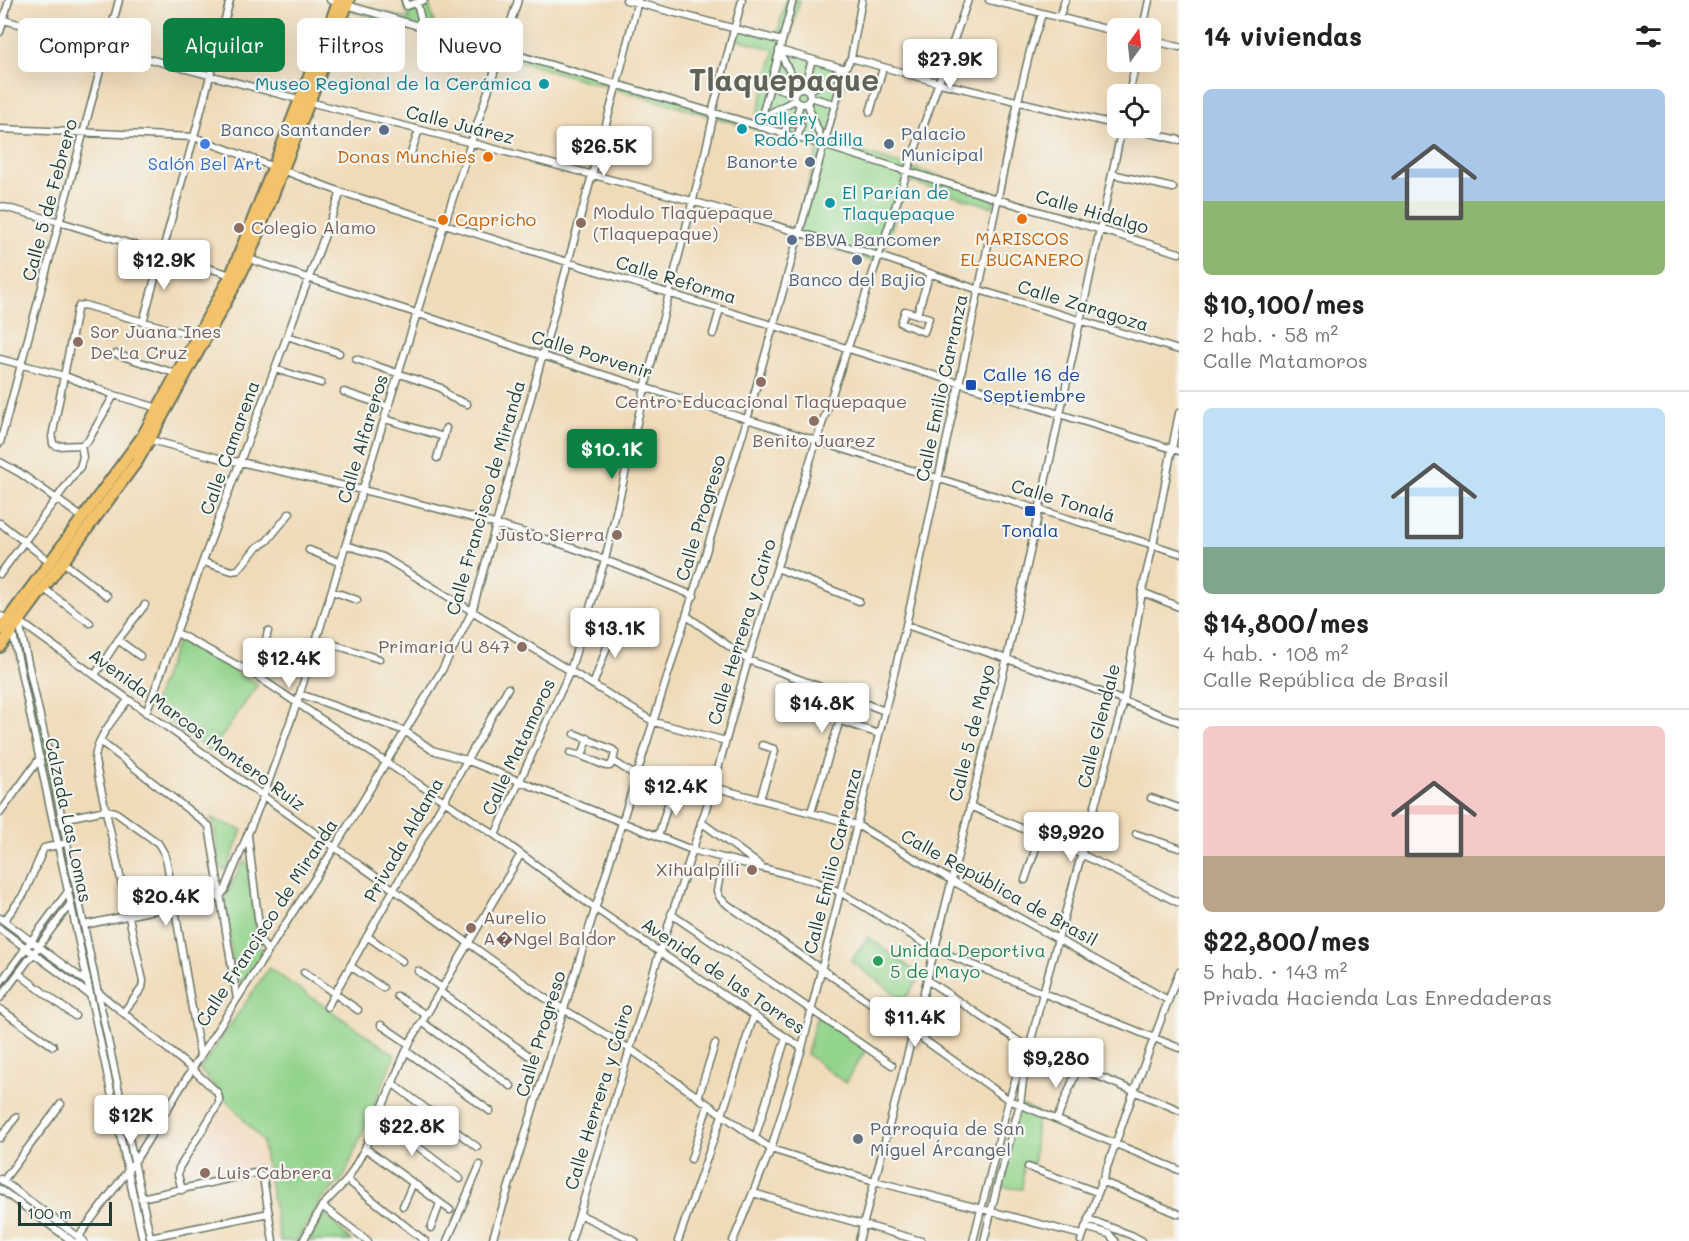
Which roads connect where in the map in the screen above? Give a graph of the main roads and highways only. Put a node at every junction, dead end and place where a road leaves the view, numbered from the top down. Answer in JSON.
{"nodes":[{"id":1,"x":341,"y":1,"type":"edge"},
{"id":2,"x":244,"y":258,"type":"junction"},
{"id":3,"x":146,"y":438,"type":"junction"},
{"id":4,"x":10,"y":618,"type":"edge"},
{"id":5,"x":0,"y":630,"type":"edge"},
{"id":6,"x":0,"y":647,"type":"edge"}],
"edges":[{"from":1,"to":2,"type":"main road"},
{"from":2,"to":3,"type":"main road"},
{"from":2,"to":3,"type":"main road"},
{"from":3,"to":4,"type":"main road"},
{"from":3,"to":4,"type":"main road"},
{"from":4,"to":5,"type":"main road"},
{"from":4,"to":6,"type":"main road"}]}
